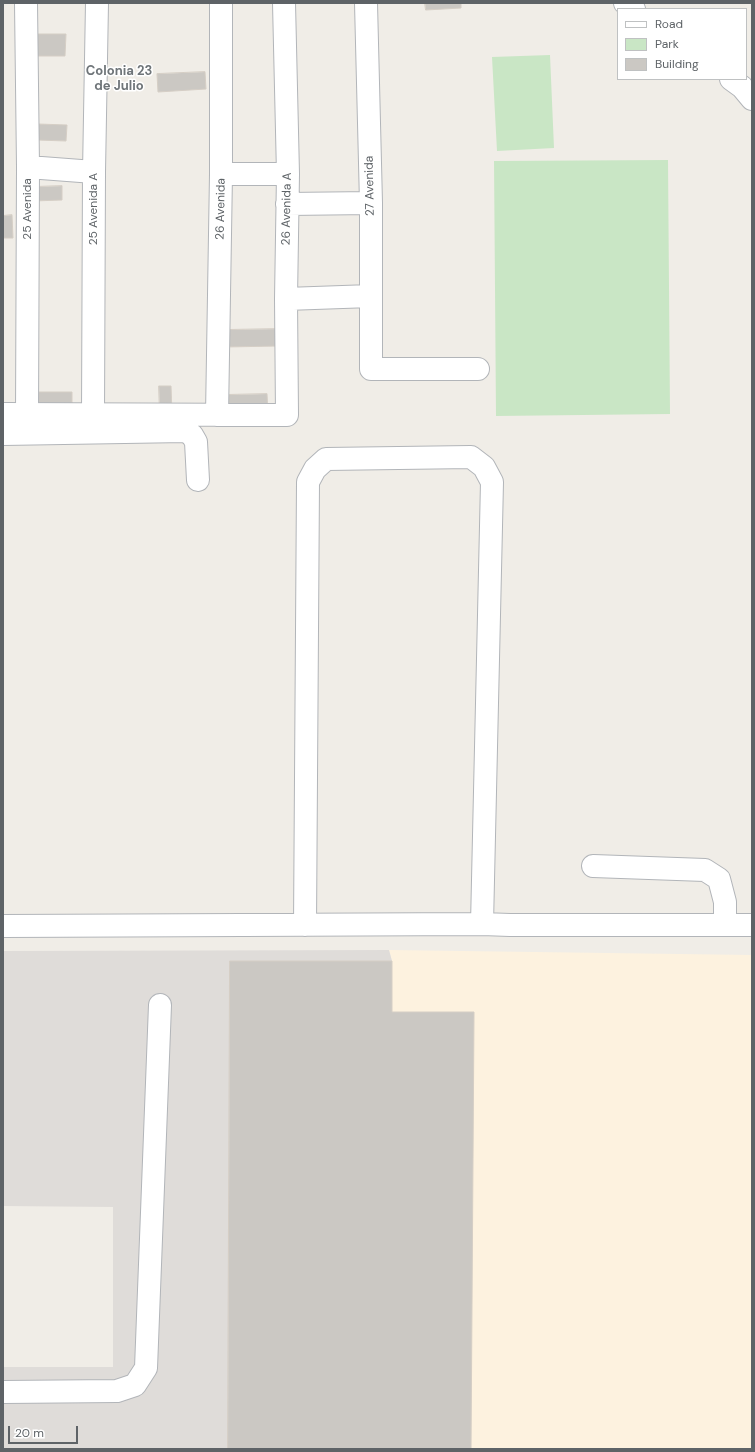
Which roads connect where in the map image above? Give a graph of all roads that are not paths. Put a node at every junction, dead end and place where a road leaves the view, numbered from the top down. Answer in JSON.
{"nodes":[{"id":1,"x":26,"y":3,"type":"edge"},
{"id":2,"x":97,"y":3,"type":"edge"},
{"id":3,"x":221,"y":3,"type":"edge"},
{"id":4,"x":284,"y":3,"type":"edge"},
{"id":5,"x":366,"y":3,"type":"edge"},
{"id":6,"x":28,"y":167,"type":"junction"},
{"id":7,"x":94,"y":172,"type":"junction"},
{"id":8,"x":221,"y":174,"type":"junction"},
{"id":9,"x":288,"y":174,"type":"junction"},
{"id":10,"x":371,"y":203,"type":"junction"},
{"id":11,"x":287,"y":204,"type":"junction"},
{"id":12,"x":371,"y":296,"type":"junction"},
{"id":13,"x":286,"y":299,"type":"junction"},
{"id":14,"x":478,"y":369,"type":"dead end"},
{"id":15,"x":3,"y":414,"type":"edge"},
{"id":16,"x":27,"y":414,"type":"junction"},
{"id":17,"x":93,"y":414,"type":"junction"},
{"id":18,"x":217,"y":415,"type":"junction"},
{"id":19,"x":3,"y":434,"type":"edge"},
{"id":20,"x":198,"y":480,"type":"dead end"},
{"id":21,"x":593,"y":866,"type":"dead end"},
{"id":22,"x":482,"y":924,"type":"junction"},
{"id":23,"x":725,"y":924,"type":"junction"},
{"id":24,"x":305,"y":925,"type":"junction"},
{"id":25,"x":752,"y":925,"type":"edge"},
{"id":26,"x":3,"y":926,"type":"edge"},
{"id":27,"x":160,"y":1005,"type":"dead end"},
{"id":28,"x":3,"y":1392,"type":"edge"}],
"edges":[{"from":1,"to":6,"type":"street","name":"25 Avenida"},
{"from":2,"to":7,"type":"street","name":"25 Avenida A"},
{"from":3,"to":8,"type":"street","name":"26 Avenida"},
{"from":4,"to":9,"type":"street","name":"26 Avenida A"},
{"from":5,"to":10,"type":"street","name":"27 Avenida"},
{"from":6,"to":7,"type":"street"},
{"from":6,"to":16,"type":"street","name":"25 Avenida"},
{"from":7,"to":17,"type":"street","name":"25 Avenida A"},
{"from":8,"to":9,"type":"street"},
{"from":8,"to":18,"type":"street","name":"26 Avenida"},
{"from":9,"to":11,"type":"street","name":"26 Avenida A"},
{"from":10,"to":11,"type":"street"},
{"from":10,"to":12,"type":"street","name":"27 Avenida"},
{"from":11,"to":13,"type":"street","name":"26 Avenida A"},
{"from":12,"to":13,"type":"street"},
{"from":12,"to":14,"type":"street","name":"27 Avenida"},
{"from":13,"to":18,"type":"street","name":"26 Avenida A"},
{"from":15,"to":16,"type":"street"},
{"from":16,"to":17,"type":"street"},
{"from":17,"to":18,"type":"street"},
{"from":19,"to":20,"type":"street"},
{"from":21,"to":23,"type":"street"},
{"from":22,"to":23,"type":"street"},
{"from":22,"to":24,"type":"street"},
{"from":22,"to":24,"type":"street"},
{"from":23,"to":25,"type":"street"},
{"from":24,"to":26,"type":"street"},
{"from":27,"to":28,"type":"street"}]}
